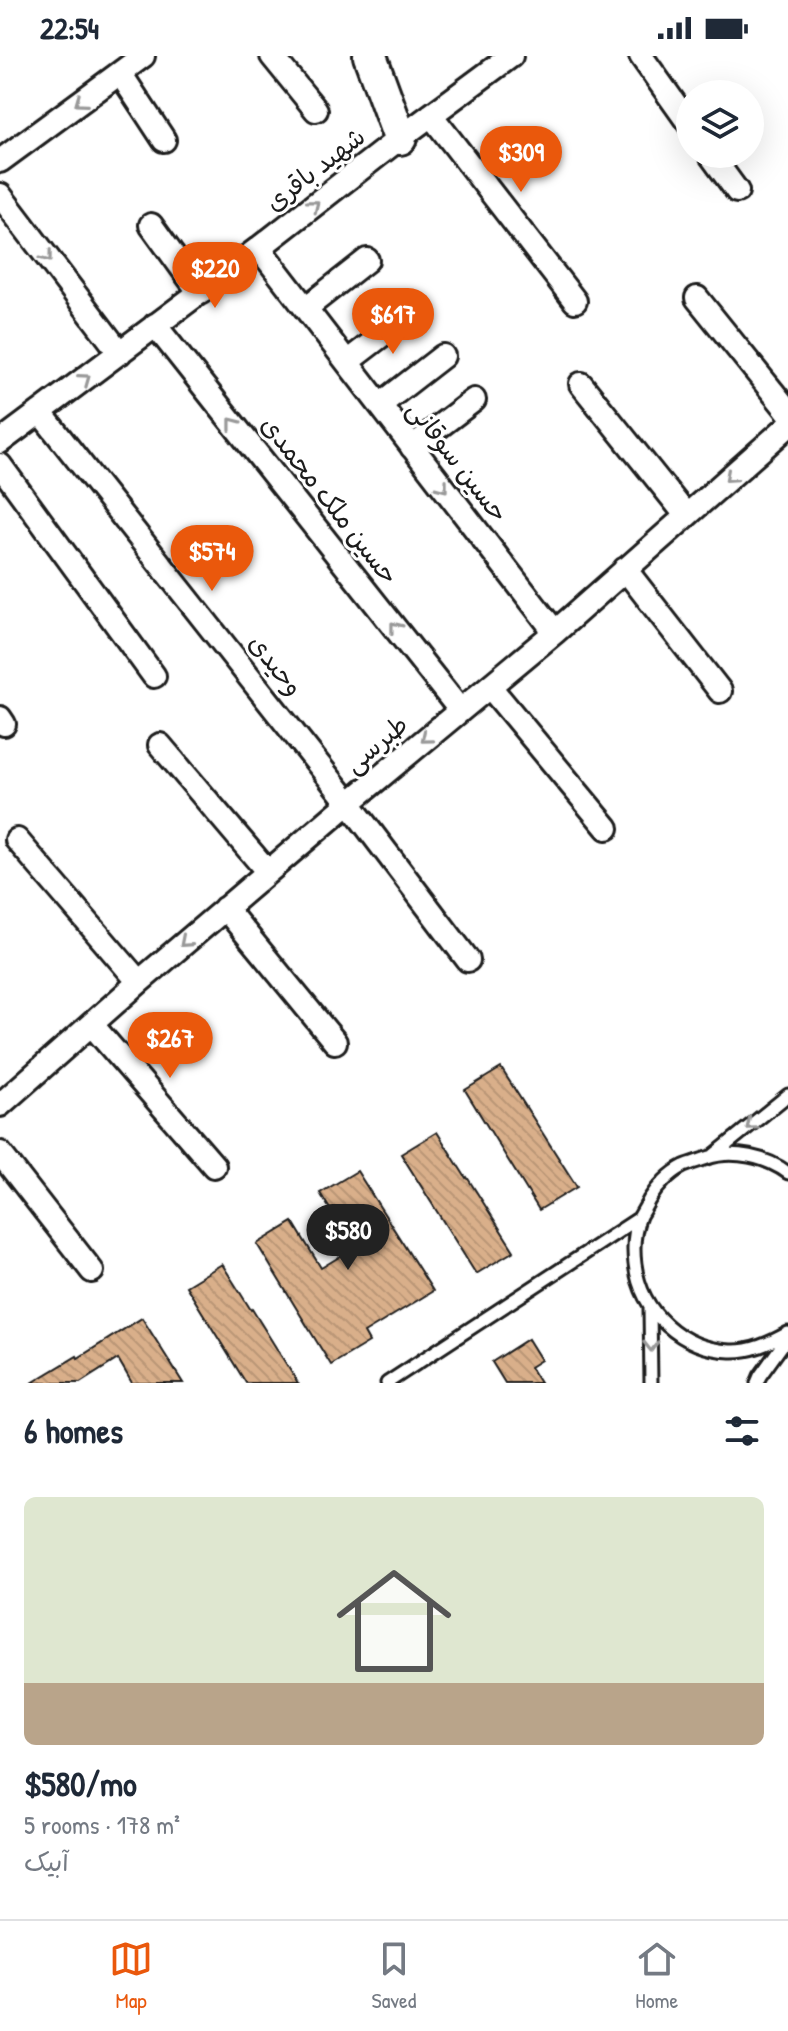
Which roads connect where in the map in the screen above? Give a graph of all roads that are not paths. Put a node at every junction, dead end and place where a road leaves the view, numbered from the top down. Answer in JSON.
{"nodes":[{"id":1,"x":272,"y":56,"type":"edge"},
{"id":2,"x":370,"y":56,"type":"edge"},
{"id":3,"x":511,"y":56,"type":"edge"},
{"id":4,"x":641,"y":56,"type":"edge"},
{"id":5,"x":128,"y":63,"type":"edge"},
{"id":6,"x":676,"y":105,"type":"edge"},
{"id":7,"x":316,"y":110,"type":"dead end"},
{"id":8,"x":431,"y":115,"type":"junction"},
{"id":9,"x":400,"y":138,"type":"junction"},
{"id":10,"x":164,"y":140,"type":"dead end"},
{"id":11,"x":2,"y":155,"type":"edge"},
{"id":12,"x":720,"y":168,"type":"edge"},
{"id":13,"x":737,"y":191,"type":"dead end"},
{"id":14,"x":0,"y":195,"type":"edge"},
{"id":15,"x":151,"y":225,"type":"dead end"},
{"id":16,"x":259,"y":248,"type":"junction"},
{"id":17,"x":367,"y":260,"type":"dead end"},
{"id":18,"x":200,"y":293,"type":"junction"},
{"id":19,"x":697,"y":298,"type":"dead end"},
{"id":20,"x":575,"y":301,"type":"dead end"},
{"id":21,"x":306,"y":308,"type":"junction"},
{"id":22,"x":411,"y":313,"type":"dead end"},
{"id":23,"x":155,"y":325,"type":"junction"},
{"id":24,"x":120,"y":353,"type":"junction"},
{"id":25,"x":443,"y":356,"type":"dead end"},
{"id":26,"x":347,"y":362,"type":"junction"},
{"id":27,"x":581,"y":384,"type":"dead end"},
{"id":28,"x":474,"y":400,"type":"dead end"},
{"id":29,"x":380,"y":405,"type":"junction"},
{"id":30,"x":788,"y":411,"type":"edge"},
{"id":31,"x":40,"y":412,"type":"junction"},
{"id":32,"x":784,"y":438,"type":"edge"},
{"id":33,"x":0,"y":442,"type":"edge"},
{"id":34,"x":412,"y":447,"type":"junction"},
{"id":35,"x":0,"y":465,"type":"edge"},
{"id":36,"x":686,"y":515,"type":"junction"},
{"id":37,"x":625,"y":569,"type":"junction"},
{"id":38,"x":555,"y":632,"type":"junction"},
{"id":39,"x":154,"y":676,"type":"dead end"},
{"id":40,"x":490,"y":687,"type":"junction"},
{"id":41,"x":720,"y":691,"type":"dead end"},
{"id":42,"x":460,"y":710,"type":"junction"},
{"id":43,"x":160,"y":745,"type":"dead end"},
{"id":44,"x":349,"y":803,"type":"junction"},
{"id":45,"x":607,"y":828,"type":"dead end"},
{"id":46,"x":17,"y":840,"type":"dead end"},
{"id":47,"x":268,"y":872,"type":"junction"},
{"id":48,"x":225,"y":908,"type":"junction"},
{"id":49,"x":468,"y":960,"type":"dead end"},
{"id":50,"x":139,"y":982,"type":"junction"},
{"id":51,"x":92,"y":1025,"type":"junction"},
{"id":52,"x":335,"y":1042,"type":"dead end"},
{"id":53,"x":788,"y":1095,"type":"edge"},
{"id":54,"x":0,"y":1105,"type":"edge"},
{"id":55,"x":0,"y":1153,"type":"edge"},
{"id":56,"x":714,"y":1155,"type":"junction"},
{"id":57,"x":214,"y":1166,"type":"dead end"},
{"id":58,"x":788,"y":1173,"type":"edge"},
{"id":59,"x":639,"y":1218,"type":"junction"},
{"id":60,"x":92,"y":1271,"type":"dead end"},
{"id":61,"x":650,"y":1308,"type":"junction"},
{"id":62,"x":788,"y":1335,"type":"edge"},
{"id":63,"x":387,"y":1383,"type":"edge"},
{"id":64,"x":651,"y":1383,"type":"edge"},
{"id":65,"x":757,"y":1383,"type":"edge"}],
"edges":[{"from":1,"to":7,"type":"street"},
{"from":2,"to":9,"type":"main road"},
{"from":3,"to":8,"type":"street","name":"شهید باقری"},
{"from":4,"to":6,"type":"street"},
{"from":5,"to":10,"type":"street"},
{"from":5,"to":11,"type":"street","one_way":true},
{"from":8,"to":9,"type":"street","name":"شهید باقری"},
{"from":8,"to":20,"type":"street"},
{"from":16,"to":9,"type":"street","name":"شهید باقری","one_way":true},
{"from":12,"to":13,"type":"street"},
{"from":14,"to":24,"type":"street","one_way":true},
{"from":15,"to":18,"type":"street"},
{"from":16,"to":18,"type":"street","name":"شهید باقری"},
{"from":16,"to":21,"type":"street","name":"حسین سوقانی"},
{"from":17,"to":21,"type":"street"},
{"from":18,"to":23,"type":"street","name":"شهید باقری"},
{"from":19,"to":30,"type":"street"},
{"from":21,"to":26,"type":"street","name":"حسین سوقانی"},
{"from":22,"to":26,"type":"street"},
{"from":23,"to":24,"type":"street","name":"شهید باقری"},
{"from":42,"to":23,"type":"street","name":"حسین ملک محمدی","one_way":true},
{"from":31,"to":24,"type":"street","name":"شهید باقری","one_way":true},
{"from":25,"to":29,"type":"street"},
{"from":26,"to":29,"type":"street","name":"حسین سوقانی"},
{"from":27,"to":36,"type":"street"},
{"from":28,"to":34,"type":"street"},
{"from":29,"to":34,"type":"street","name":"حسین سوقانی"},
{"from":31,"to":33,"type":"street","name":"شهید باقری"},
{"from":31,"to":44,"type":"street","name":"وحیدی"},
{"from":32,"to":36,"type":"street","name":"طبرسی","one_way":true},
{"from":34,"to":38,"type":"street","name":"حسین سوقانی","one_way":true},
{"from":35,"to":39,"type":"street"},
{"from":36,"to":37,"type":"street","name":"طبرسی"},
{"from":37,"to":38,"type":"street","name":"طبرسی"},
{"from":37,"to":41,"type":"street"},
{"from":38,"to":40,"type":"street","name":"طبرسی"},
{"from":40,"to":42,"type":"street","name":"طبرسی"},
{"from":40,"to":45,"type":"street"},
{"from":42,"to":44,"type":"street","name":"طبرسی","one_way":true},
{"from":43,"to":47,"type":"street"},
{"from":44,"to":47,"type":"street","name":"طبرسی"},
{"from":44,"to":49,"type":"street","name":"وحیدی"},
{"from":46,"to":50,"type":"street"},
{"from":47,"to":48,"type":"street","name":"طبرسی"},
{"from":48,"to":50,"type":"street","name":"طبرسی","one_way":true},
{"from":48,"to":52,"type":"street"},
{"from":50,"to":51,"type":"street","name":"طبرسی"},
{"from":51,"to":54,"type":"street","name":"طبرسی"},
{"from":51,"to":57,"type":"street"},
{"from":53,"to":56,"type":"lane","one_way":true},
{"from":55,"to":60,"type":"street"},
{"from":56,"to":58,"type":"lane"},
{"from":56,"to":59,"type":"lane"},
{"from":59,"to":61,"type":"lane"},
{"from":59,"to":63,"type":"lane"},
{"from":61,"to":62,"type":"lane"},
{"from":61,"to":64,"type":"lane","one_way":true},
{"from":62,"to":65,"type":"lane"}]}
